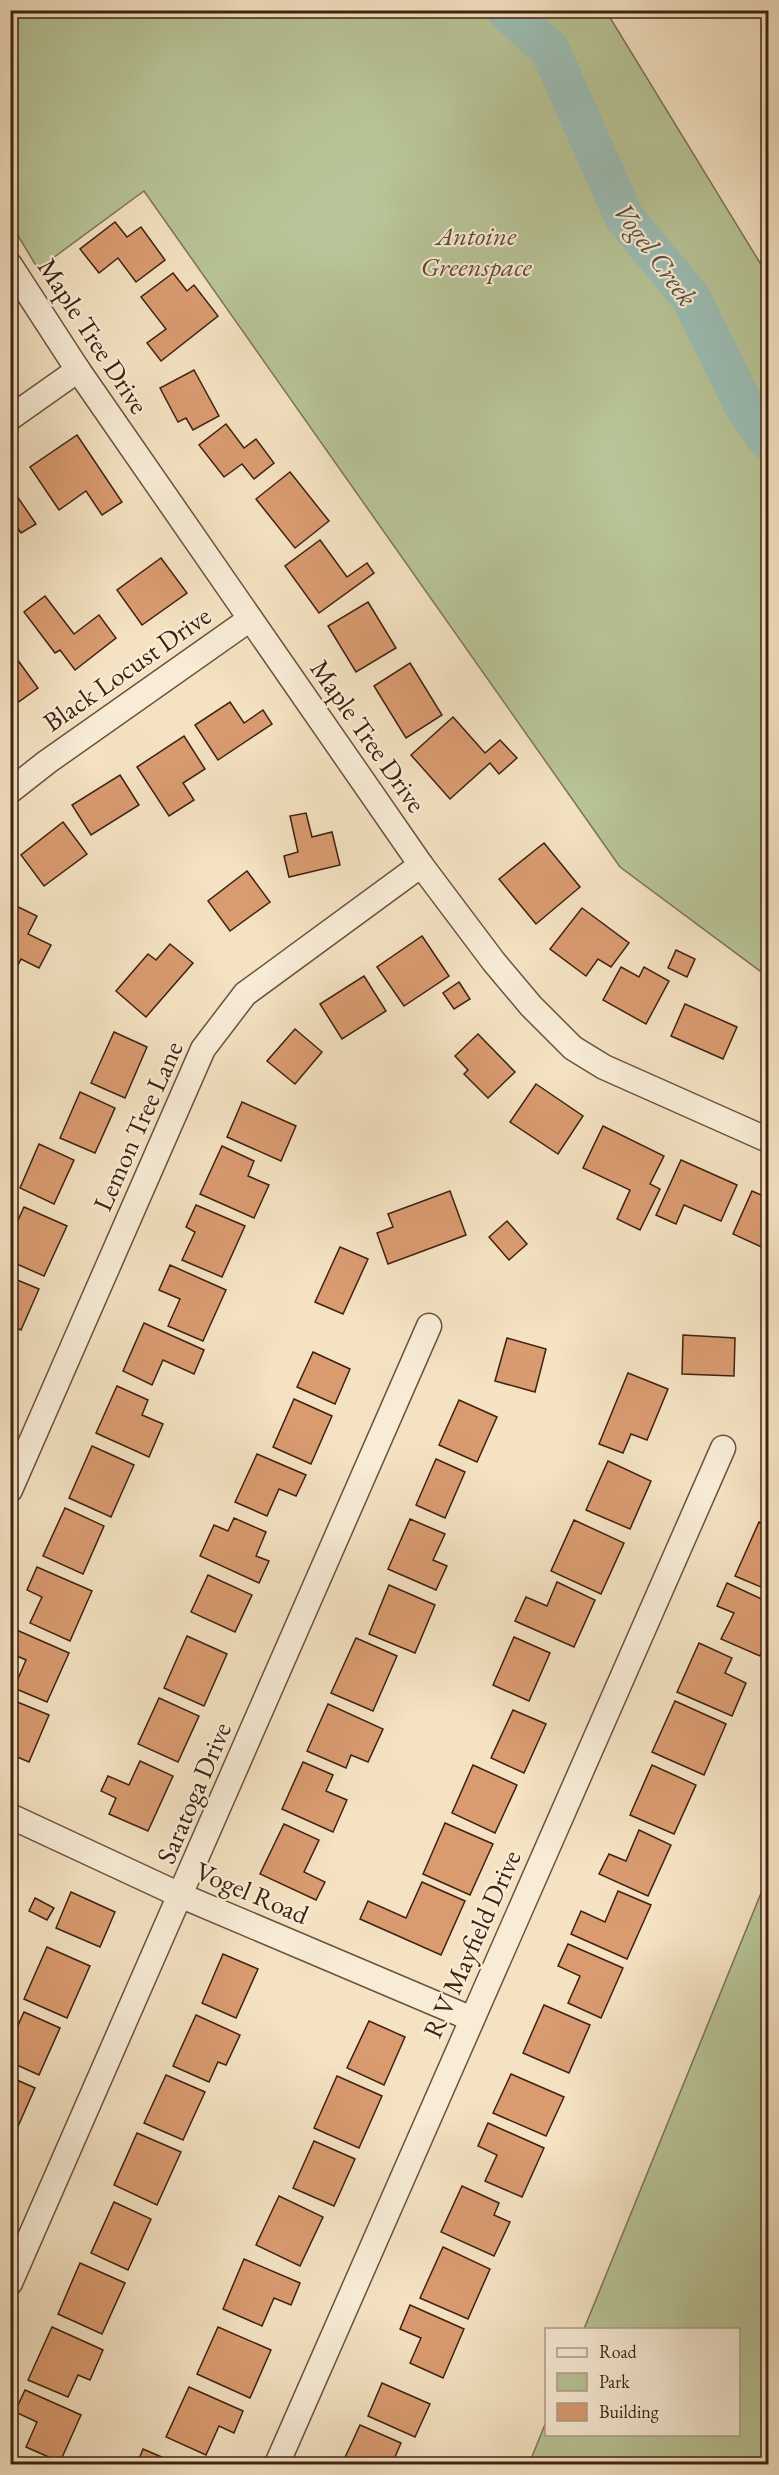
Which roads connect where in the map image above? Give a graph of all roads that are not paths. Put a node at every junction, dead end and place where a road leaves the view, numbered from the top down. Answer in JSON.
{"nodes":[{"id":1,"x":10,"y":264,"type":"edge"},
{"id":2,"x":78,"y":370,"type":"junction"},
{"id":3,"x":10,"y":418,"type":"edge"},
{"id":4,"x":250,"y":619,"type":"junction"},
{"id":5,"x":10,"y":791,"type":"edge"},
{"id":6,"x":422,"y":865,"type":"junction"},
{"id":7,"x":768,"y":1140,"type":"edge"},
{"id":8,"x":429,"y":1326,"type":"dead end"},
{"id":9,"x":723,"y":1448,"type":"dead end"},
{"id":10,"x":10,"y":1490,"type":"edge"},
{"id":11,"x":10,"y":1816,"type":"edge"},
{"id":12,"x":182,"y":1896,"type":"junction"},
{"id":13,"x":472,"y":2019,"type":"junction"},
{"id":14,"x":10,"y":2283,"type":"edge"},
{"id":15,"x":277,"y":2464,"type":"edge"}],
"edges":[{"from":1,"to":2,"type":"street","name":"Maple Tree Drive"},
{"from":2,"to":3,"type":"street"},
{"from":2,"to":4,"type":"street","name":"Maple Tree Drive"},
{"from":4,"to":5,"type":"street","name":"Black Locust Drive"},
{"from":4,"to":6,"type":"street","name":"Maple Tree Drive"},
{"from":6,"to":7,"type":"street","name":"Maple Tree Drive"},
{"from":6,"to":10,"type":"street","name":"Lemon Tree Lane"},
{"from":8,"to":12,"type":"street","name":"Saratoga Drive"},
{"from":9,"to":13,"type":"street","name":"R V Mayfield Drive"},
{"from":11,"to":12,"type":"street","name":"Vogel Road"},
{"from":12,"to":13,"type":"street","name":"Vogel Road"},
{"from":12,"to":14,"type":"street","name":"Saratoga Drive"},
{"from":13,"to":15,"type":"street","name":"R V Mayfield Drive"}]}
